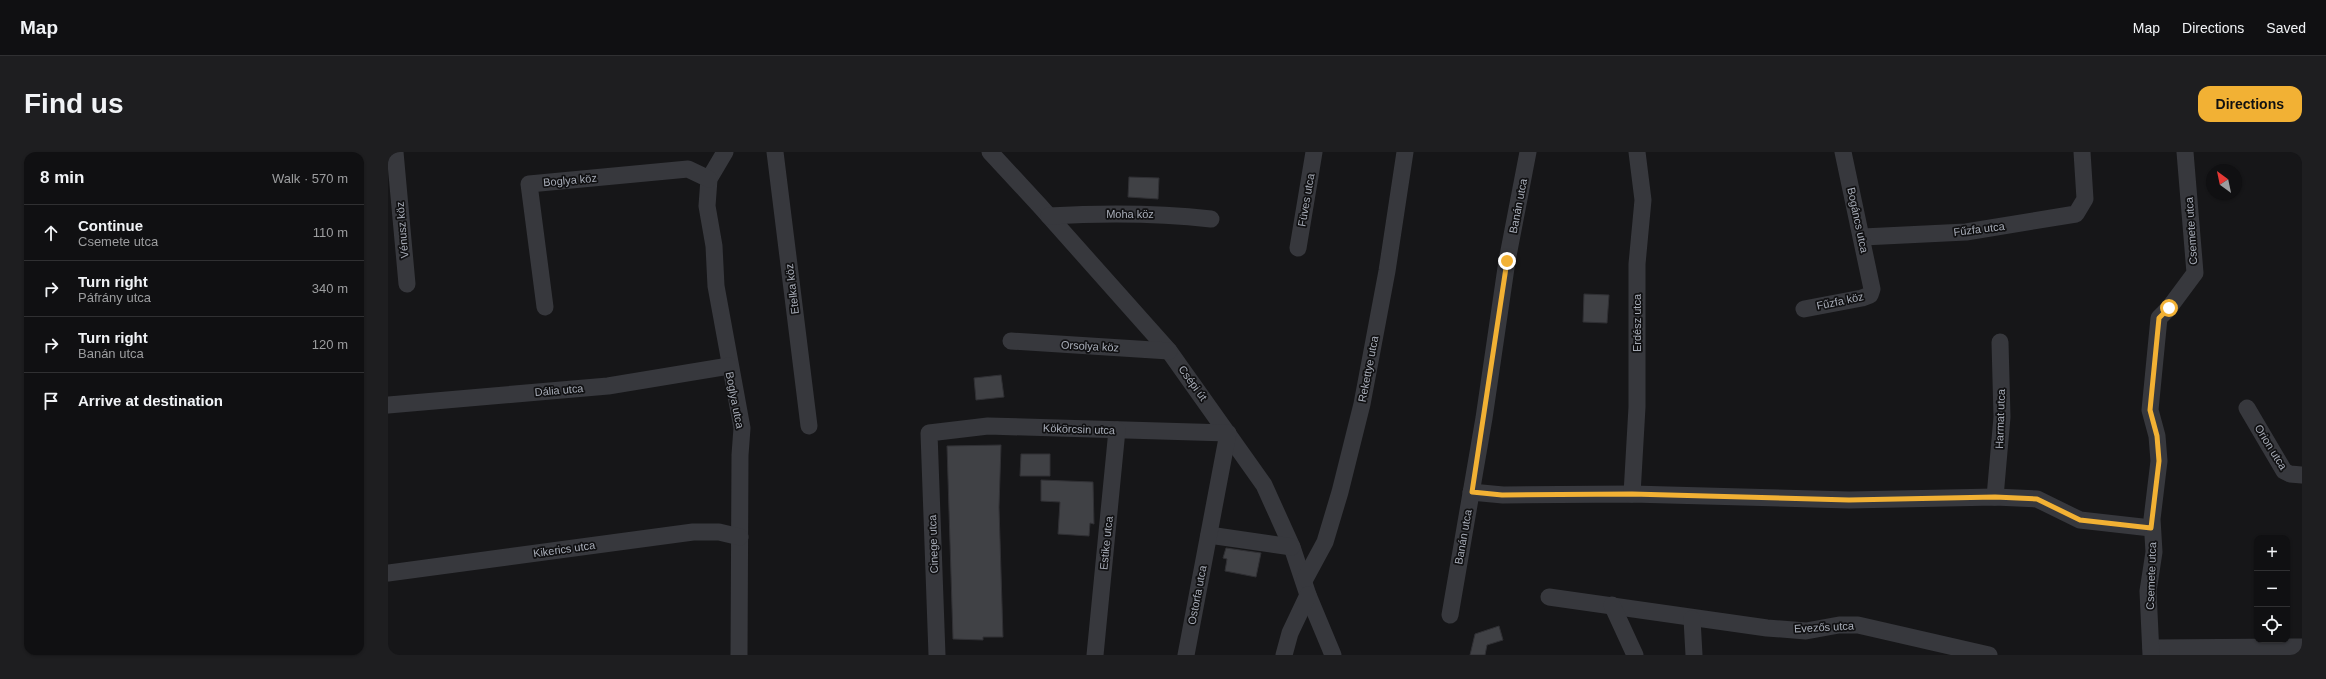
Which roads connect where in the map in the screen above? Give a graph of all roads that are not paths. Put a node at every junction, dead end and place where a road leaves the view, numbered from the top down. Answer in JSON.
{"nodes":[{"id":1,"x":395,"y":152,"type":"edge"},
{"id":2,"x":725,"y":152,"type":"edge"},
{"id":3,"x":775,"y":152,"type":"edge"},
{"id":4,"x":990,"y":152,"type":"edge"},
{"id":5,"x":1314,"y":152,"type":"edge"},
{"id":6,"x":1405,"y":152,"type":"edge"},
{"id":7,"x":1528,"y":152,"type":"edge"},
{"id":8,"x":1637,"y":152,"type":"edge"},
{"id":9,"x":1843,"y":152,"type":"edge"},
{"id":10,"x":2082,"y":152,"type":"edge"},
{"id":11,"x":2185,"y":152,"type":"edge"},
{"id":12,"x":708,"y":179,"type":"junction"},
{"id":13,"x":1049,"y":216,"type":"junction"},
{"id":14,"x":1211,"y":218,"type":"dead end"},
{"id":15,"x":1863,"y":237,"type":"junction"},
{"id":16,"x":1298,"y":248,"type":"dead end"},
{"id":17,"x":406,"y":284,"type":"dead end"},
{"id":18,"x":1872,"y":289,"type":"joint"},
{"id":19,"x":545,"y":307,"type":"dead end"},
{"id":20,"x":1804,"y":309,"type":"dead end"},
{"id":21,"x":1011,"y":341,"type":"dead end"},
{"id":22,"x":2000,"y":342,"type":"dead end"},
{"id":23,"x":1169,"y":351,"type":"junction"},
{"id":24,"x":729,"y":366,"type":"junction"},
{"id":25,"x":388,"y":405,"type":"edge"},
{"id":26,"x":2247,"y":408,"type":"dead end"},
{"id":27,"x":809,"y":426,"type":"dead end"},
{"id":28,"x":1117,"y":430,"type":"junction"},
{"id":29,"x":929,"y":433,"type":"joint"},
{"id":30,"x":1228,"y":433,"type":"junction"},
{"id":31,"x":2302,"y":475,"type":"edge"},
{"id":32,"x":1472,"y":492,"type":"junction"},
{"id":33,"x":1632,"y":494,"type":"junction"},
{"id":34,"x":1995,"y":497,"type":"junction"},
{"id":35,"x":2151,"y":528,"type":"junction"},
{"id":36,"x":1208,"y":535,"type":"junction"},
{"id":37,"x":740,"y":536,"type":"junction"},
{"id":38,"x":1292,"y":547,"type":"junction"},
{"id":39,"x":388,"y":573,"type":"edge"},
{"id":40,"x":1306,"y":587,"type":"junction"},
{"id":41,"x":1549,"y":597,"type":"dead end"},
{"id":42,"x":1612,"y":605,"type":"junction"},
{"id":43,"x":1450,"y":615,"type":"dead end"},
{"id":44,"x":1692,"y":618,"type":"junction"},
{"id":45,"x":2302,"y":647,"type":"edge"},
{"id":46,"x":1929,"y":648,"type":"edge"},
{"id":47,"x":2151,"y":651,"type":"edge"},
{"id":48,"x":739,"y":655,"type":"edge"},
{"id":49,"x":937,"y":655,"type":"edge"},
{"id":50,"x":1095,"y":655,"type":"edge"},
{"id":51,"x":1186,"y":655,"type":"edge"},
{"id":52,"x":1284,"y":655,"type":"edge"},
{"id":53,"x":1333,"y":655,"type":"edge"},
{"id":54,"x":1635,"y":655,"type":"edge"},
{"id":55,"x":1694,"y":655,"type":"edge"},
{"id":56,"x":1989,"y":655,"type":"edge"}],
"edges":[{"from":1,"to":17,"type":"street","name":"Vénusz köz"},
{"from":2,"to":12,"type":"street"},
{"from":3,"to":27,"type":"street","name":"Etelka köz"},
{"from":4,"to":13,"type":"street","name":"Csépi út"},
{"from":5,"to":16,"type":"street","name":"Füves utca"},
{"from":6,"to":40,"type":"street","name":"Rekettye utca"},
{"from":7,"to":32,"type":"street","name":"Banán utca"},
{"from":8,"to":33,"type":"street","name":"Erdész utca"},
{"from":9,"to":15,"type":"street","name":"Bogáncs utca"},
{"from":10,"to":15,"type":"street","name":"Fűzfa utca"},
{"from":11,"to":35,"type":"street","name":"Csemete utca"},
{"from":12,"to":19,"type":"street","name":"Boglya köz"},
{"from":12,"to":24,"type":"street","name":"Boglya utca"},
{"from":13,"to":14,"type":"street","name":"Moha köz"},
{"from":13,"to":23,"type":"street","name":"Csépi út"},
{"from":15,"to":18,"type":"street","name":"Bogáncs utca"},
{"from":18,"to":20,"type":"street","name":"Fűzfa köz"},
{"from":21,"to":23,"type":"street","name":"Orsolya köz"},
{"from":22,"to":34,"type":"street","name":"Harmat utca"},
{"from":23,"to":30,"type":"street","name":"Csépi út"},
{"from":24,"to":25,"type":"street","name":"Dália utca"},
{"from":24,"to":37,"type":"street","name":"Boglya utca"},
{"from":26,"to":31,"type":"street","name":"Orion utca"},
{"from":28,"to":29,"type":"street","name":"Kökörcsin utca"},
{"from":28,"to":30,"type":"street","name":"Kökörcsin utca"},
{"from":28,"to":50,"type":"street","name":"Estike utca"},
{"from":29,"to":49,"type":"street","name":"Cinege utca"},
{"from":30,"to":36,"type":"street","name":"Ostorfa utca"},
{"from":30,"to":38,"type":"street","name":"Csépi út"},
{"from":32,"to":33,"type":"street"},
{"from":32,"to":43,"type":"street","name":"Banán utca"},
{"from":33,"to":34,"type":"street"},
{"from":34,"to":35,"type":"street"},
{"from":35,"to":47,"type":"street","name":"Csemete utca"},
{"from":36,"to":38,"type":"street"},
{"from":36,"to":51,"type":"street","name":"Ostorfa utca"},
{"from":37,"to":39,"type":"street","name":"Kikerics utca"},
{"from":37,"to":48,"type":"street","name":"Boglya utca"},
{"from":38,"to":40,"type":"street","name":"Csépi út"},
{"from":40,"to":52,"type":"street","name":"Rekettye utca"},
{"from":40,"to":53,"type":"street","name":"Csépi út"},
{"from":41,"to":42,"type":"street","name":"Evezős utca"},
{"from":42,"to":44,"type":"street","name":"Evezős utca"},
{"from":42,"to":54,"type":"street"},
{"from":44,"to":46,"type":"street","name":"Evezős utca"},
{"from":44,"to":55,"type":"street"},
{"from":45,"to":47,"type":"street"},
{"from":46,"to":56,"type":"street","name":"Evezős utca"}]}
